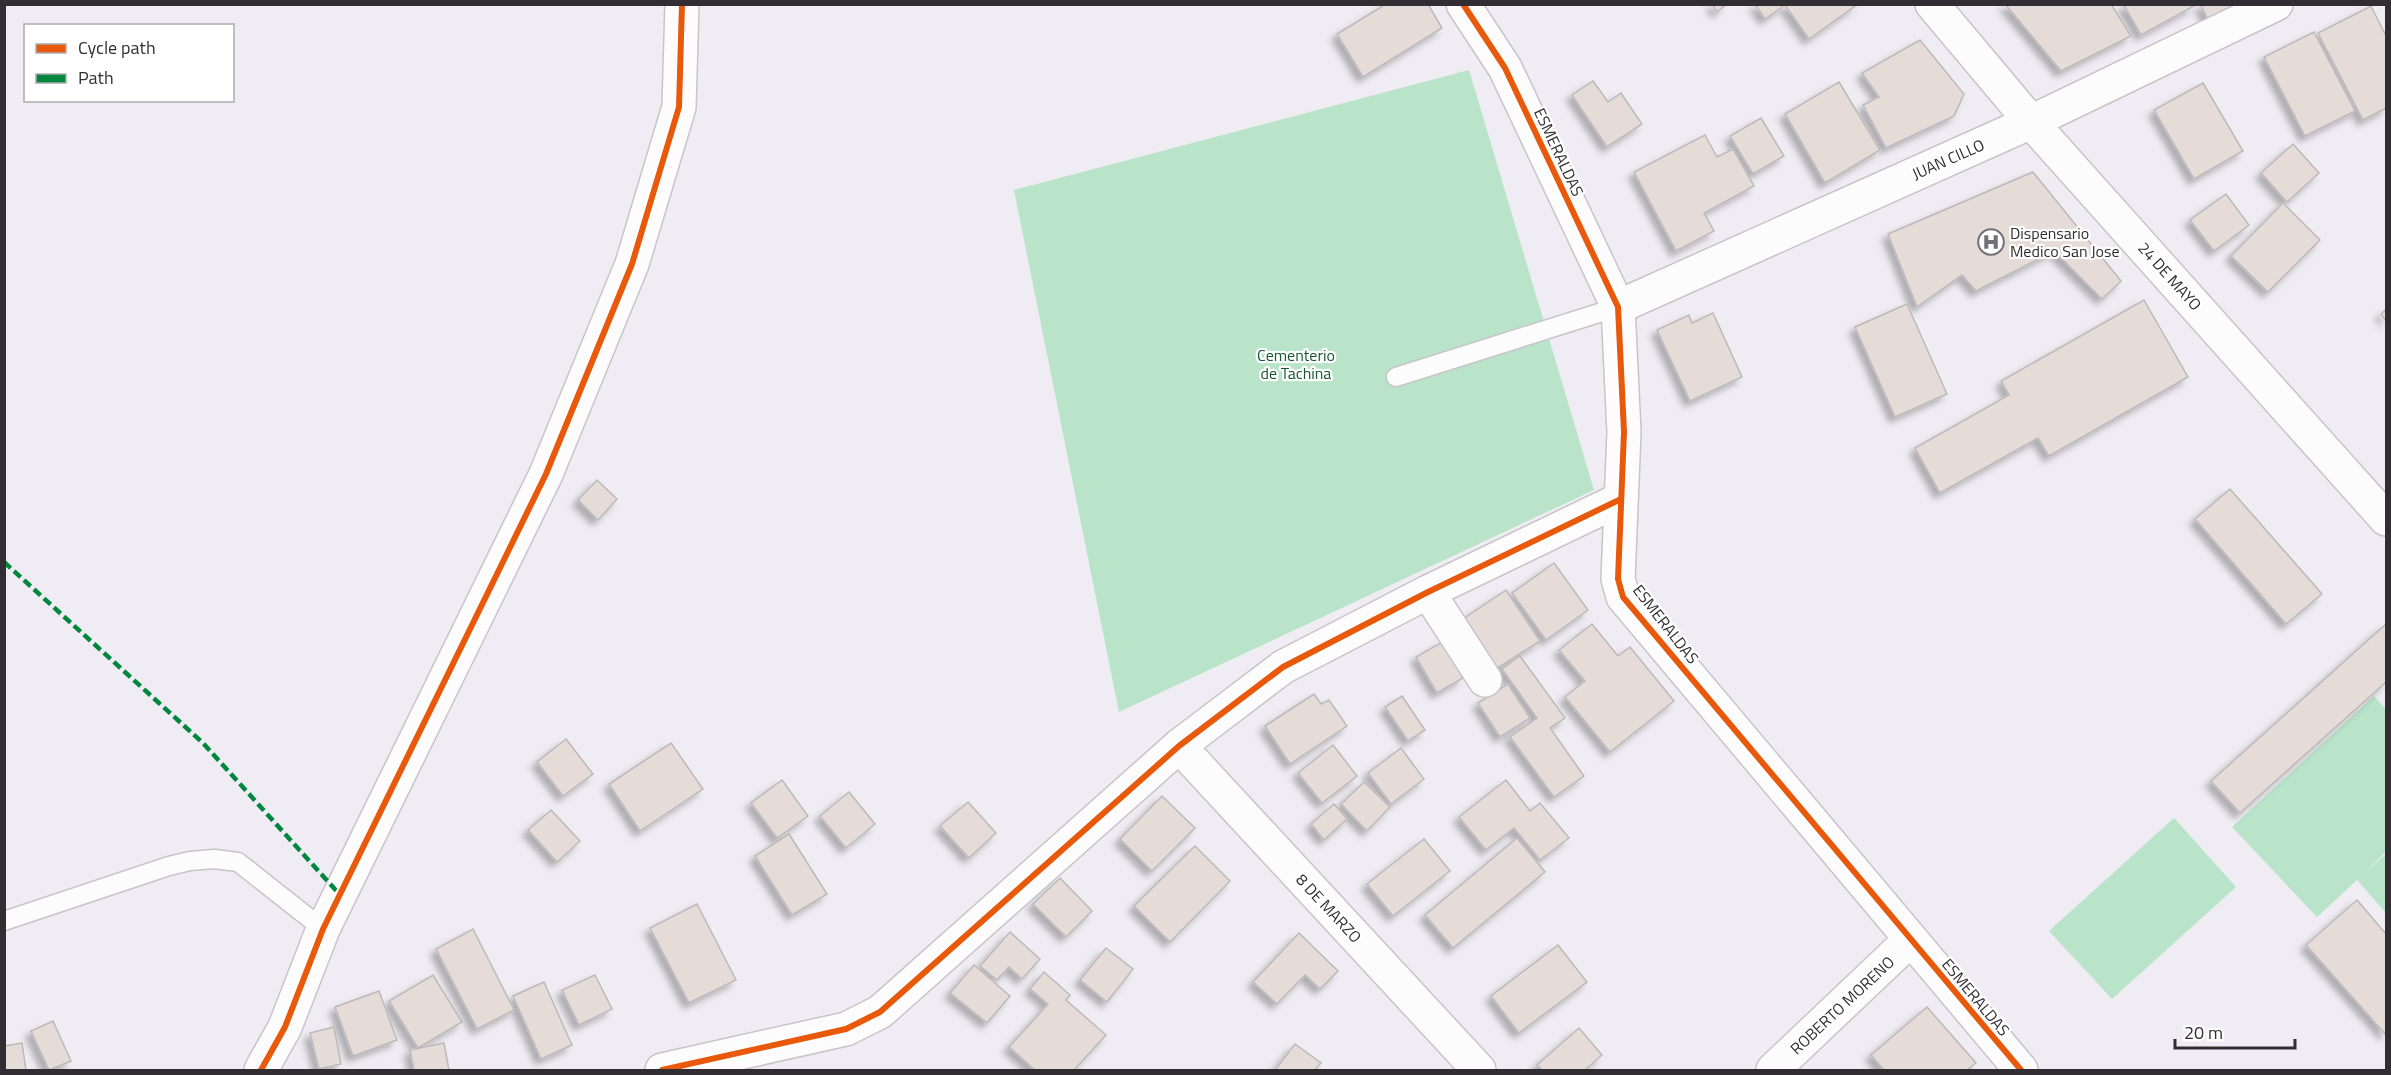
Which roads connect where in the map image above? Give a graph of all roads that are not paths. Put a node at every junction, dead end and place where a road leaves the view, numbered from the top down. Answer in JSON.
{"nodes":[{"id":1,"x":682,"y":4,"type":"edge"},
{"id":2,"x":1462,"y":4,"type":"edge"},
{"id":3,"x":1932,"y":4,"type":"edge"},
{"id":4,"x":2276,"y":4,"type":"edge"},
{"id":5,"x":2031,"y":122,"type":"junction"},
{"id":6,"x":1618,"y":307,"type":"junction"},
{"id":7,"x":1396,"y":377,"type":"dead end"},
{"id":8,"x":1621,"y":499,"type":"junction"},
{"id":9,"x":2386,"y":519,"type":"edge"},
{"id":10,"x":1428,"y":592,"type":"junction"},
{"id":11,"x":1485,"y":680,"type":"dead end"},
{"id":12,"x":1179,"y":746,"type":"junction"},
{"id":13,"x":4,"y":921,"type":"edge"},
{"id":14,"x":323,"y":929,"type":"junction"},
{"id":15,"x":1910,"y":940,"type":"junction"},
{"id":16,"x":261,"y":1071,"type":"edge"},
{"id":17,"x":662,"y":1071,"type":"edge"},
{"id":18,"x":1479,"y":1071,"type":"edge"},
{"id":19,"x":1773,"y":1071,"type":"edge"},
{"id":20,"x":2021,"y":1071,"type":"edge"}],
"edges":[{"from":1,"to":14,"type":"street"},
{"from":2,"to":6,"type":"street","name":"ESMERALDAS"},
{"from":3,"to":5,"type":"street","name":"24 DE MAYO"},
{"from":4,"to":5,"type":"street","name":"JUAN CILLO"},
{"from":5,"to":6,"type":"street","name":"JUAN CILLO"},
{"from":5,"to":9,"type":"street","name":"24 DE MAYO"},
{"from":6,"to":7,"type":"lane"},
{"from":6,"to":8,"type":"street","name":"ESMERALDAS"},
{"from":8,"to":10,"type":"street"},
{"from":8,"to":15,"type":"street","name":"ESMERALDAS"},
{"from":10,"to":11,"type":"street"},
{"from":10,"to":12,"type":"street"},
{"from":12,"to":17,"type":"street"},
{"from":12,"to":18,"type":"street","name":"8 DE MARZO"},
{"from":13,"to":14,"type":"lane"},
{"from":14,"to":16,"type":"street"},
{"from":15,"to":19,"type":"street","name":"ROBERTO MORENO"},
{"from":15,"to":20,"type":"street","name":"ESMERALDAS"}]}
